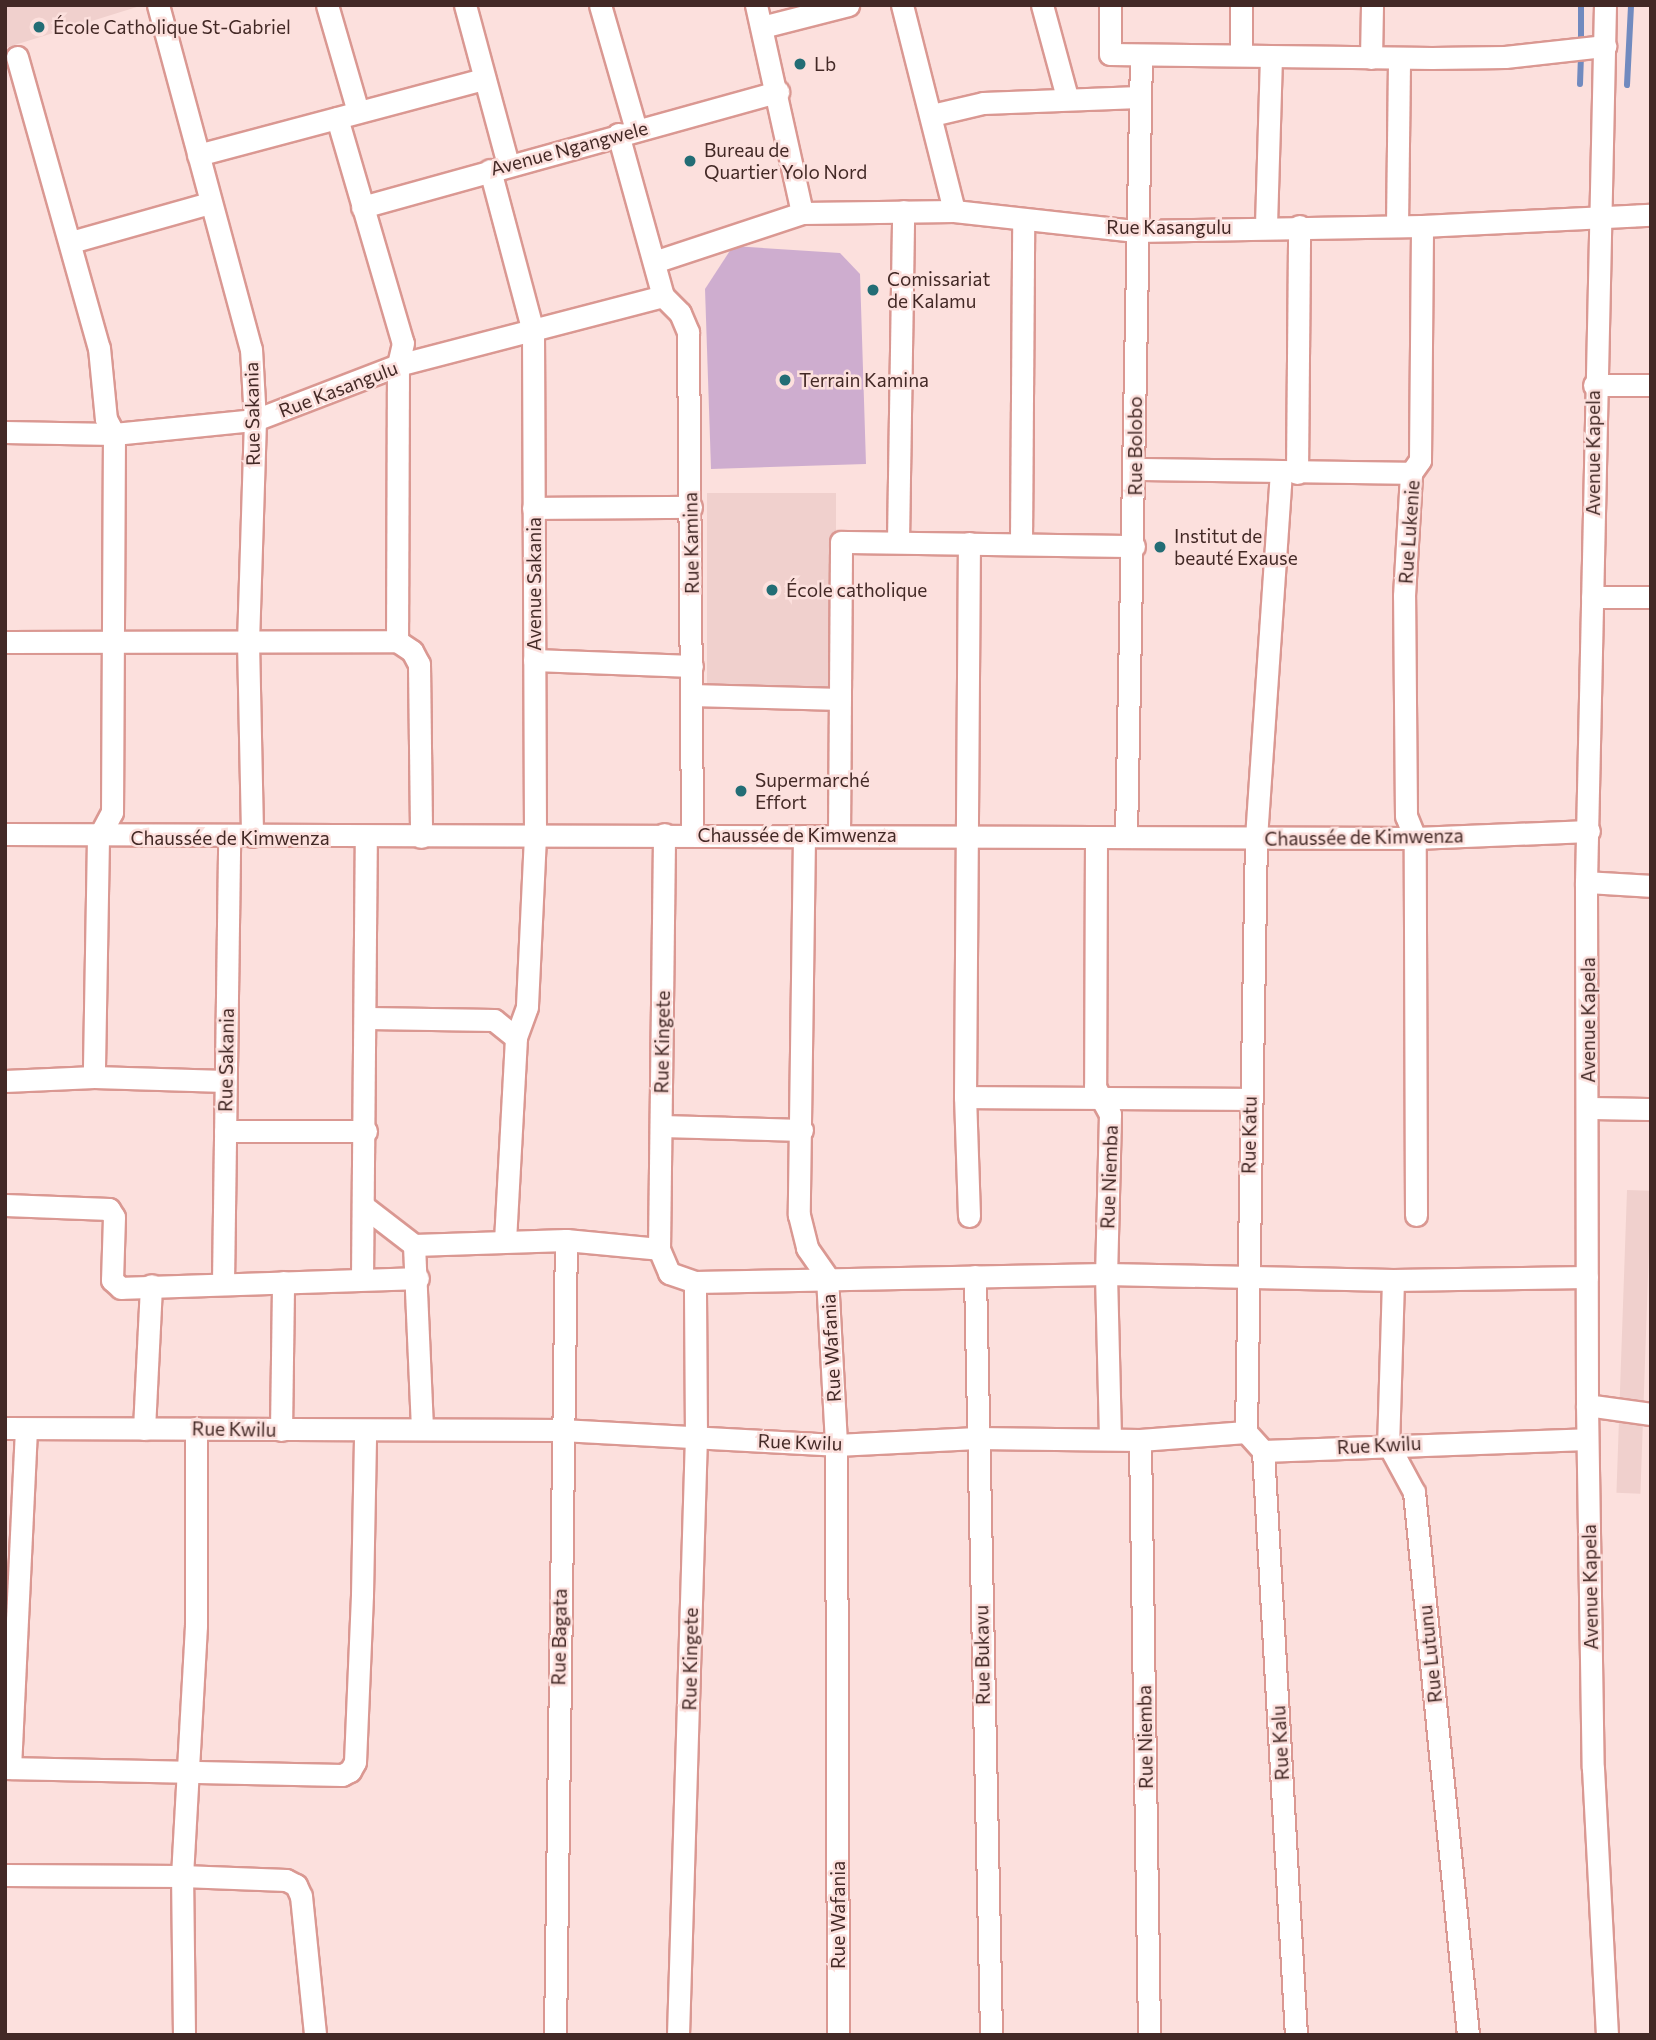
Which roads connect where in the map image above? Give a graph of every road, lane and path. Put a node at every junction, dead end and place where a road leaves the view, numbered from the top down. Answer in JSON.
{"nodes":[{"id":1,"x":158,"y":5,"type":"edge"},
{"id":2,"x":327,"y":5,"type":"edge"},
{"id":3,"x":465,"y":5,"type":"edge"},
{"id":4,"x":600,"y":5,"type":"edge"},
{"id":5,"x":756,"y":5,"type":"edge"},
{"id":6,"x":848,"y":5,"type":"edge"},
{"id":7,"x":902,"y":5,"type":"edge"},
{"id":8,"x":1042,"y":5,"type":"edge"},
{"id":9,"x":1110,"y":5,"type":"edge"},
{"id":10,"x":1241,"y":5,"type":"edge"},
{"id":11,"x":1372,"y":5,"type":"edge"},
{"id":12,"x":1605,"y":5,"type":"edge"},
{"id":13,"x":762,"y":27,"type":"junction"},
{"id":14,"x":1605,"y":46,"type":"junction"},
{"id":15,"x":1141,"y":55,"type":"junction"},
{"id":16,"x":1241,"y":55,"type":"junction"},
{"id":17,"x":17,"y":57,"type":"dead end"},
{"id":18,"x":1271,"y":58,"type":"junction"},
{"id":19,"x":1371,"y":58,"type":"junction"},
{"id":20,"x":1399,"y":59,"type":"junction"},
{"id":21,"x":484,"y":79,"type":"junction"},
{"id":22,"x":778,"y":92,"type":"junction"},
{"id":23,"x":1067,"y":97,"type":"junction"},
{"id":24,"x":1139,"y":97,"type":"junction"},
{"id":25,"x":347,"y":115,"type":"junction"},
{"id":26,"x":932,"y":115,"type":"junction"},
{"id":27,"x":627,"y":132,"type":"junction"},
{"id":28,"x":198,"y":155,"type":"junction"},
{"id":29,"x":499,"y":167,"type":"junction"},
{"id":30,"x":210,"y":203,"type":"junction"},
{"id":31,"x":362,"y":207,"type":"junction"},
{"id":32,"x":903,"y":211,"type":"junction"},
{"id":33,"x":954,"y":211,"type":"junction"},
{"id":34,"x":802,"y":213,"type":"junction"},
{"id":35,"x":1651,"y":215,"type":"edge"},
{"id":36,"x":1602,"y":217,"type":"junction"},
{"id":37,"x":1023,"y":220,"type":"junction"},
{"id":38,"x":1266,"y":225,"type":"junction"},
{"id":39,"x":1299,"y":226,"type":"junction"},
{"id":40,"x":1397,"y":226,"type":"junction"},
{"id":41,"x":1422,"y":226,"type":"junction"},
{"id":42,"x":1136,"y":231,"type":"junction"},
{"id":43,"x":71,"y":242,"type":"junction"},
{"id":44,"x":653,"y":262,"type":"junction"},
{"id":45,"x":663,"y":296,"type":"junction"},
{"id":46,"x":533,"y":331,"type":"junction"},
{"id":47,"x":398,"y":365,"type":"junction"},
{"id":48,"x":1594,"y":385,"type":"junction"},
{"id":49,"x":1651,"y":385,"type":"edge"},
{"id":50,"x":255,"y":420,"type":"junction"},
{"id":51,"x":5,"y":432,"type":"edge"},
{"id":52,"x":114,"y":434,"type":"junction"},
{"id":53,"x":1135,"y":469,"type":"junction"},
{"id":54,"x":1411,"y":473,"type":"junction"},
{"id":55,"x":1289,"y":474,"type":"junction"},
{"id":56,"x":691,"y":507,"type":"junction"},
{"id":57,"x":533,"y":508,"type":"junction"},
{"id":58,"x":898,"y":541,"type":"junction"},
{"id":59,"x":1021,"y":542,"type":"junction"},
{"id":60,"x":969,"y":543,"type":"junction"},
{"id":61,"x":1134,"y":546,"type":"junction"},
{"id":62,"x":1592,"y":597,"type":"junction"},
{"id":63,"x":1651,"y":597,"type":"edge"},
{"id":64,"x":109,"y":638,"type":"junction"},
{"id":65,"x":248,"y":640,"type":"junction"},
{"id":66,"x":397,"y":641,"type":"junction"},
{"id":67,"x":5,"y":642,"type":"edge"},
{"id":68,"x":534,"y":660,"type":"junction"},
{"id":69,"x":692,"y":666,"type":"junction"},
{"id":70,"x":692,"y":695,"type":"junction"},
{"id":71,"x":840,"y":699,"type":"junction"},
{"id":72,"x":1589,"y":831,"type":"junction"},
{"id":73,"x":5,"y":834,"type":"edge"},
{"id":74,"x":664,"y":834,"type":"junction"},
{"id":75,"x":692,"y":834,"type":"junction"},
{"id":76,"x":252,"y":836,"type":"junction"},
{"id":77,"x":535,"y":836,"type":"junction"},
{"id":78,"x":803,"y":836,"type":"junction"},
{"id":79,"x":839,"y":836,"type":"junction"},
{"id":80,"x":969,"y":836,"type":"junction"},
{"id":81,"x":229,"y":837,"type":"junction"},
{"id":82,"x":421,"y":837,"type":"junction"},
{"id":83,"x":1126,"y":837,"type":"junction"},
{"id":84,"x":98,"y":838,"type":"junction"},
{"id":85,"x":1096,"y":838,"type":"junction"},
{"id":86,"x":1255,"y":838,"type":"junction"},
{"id":87,"x":1415,"y":838,"type":"junction"},
{"id":88,"x":366,"y":839,"type":"junction"},
{"id":89,"x":1587,"y":882,"type":"junction"},
{"id":90,"x":1651,"y":886,"type":"edge"},
{"id":91,"x":368,"y":1018,"type":"junction"},
{"id":92,"x":516,"y":1038,"type":"junction"},
{"id":93,"x":94,"y":1077,"type":"junction"},
{"id":94,"x":225,"y":1080,"type":"junction"},
{"id":95,"x":5,"y":1081,"type":"edge"},
{"id":96,"x":965,"y":1097,"type":"junction"},
{"id":97,"x":1100,"y":1099,"type":"junction"},
{"id":98,"x":1249,"y":1099,"type":"junction"},
{"id":99,"x":1588,"y":1108,"type":"junction"},
{"id":100,"x":1651,"y":1109,"type":"edge"},
{"id":101,"x":661,"y":1126,"type":"junction"},
{"id":102,"x":802,"y":1130,"type":"junction"},
{"id":103,"x":225,"y":1131,"type":"junction"},
{"id":104,"x":366,"y":1131,"type":"junction"},
{"id":105,"x":5,"y":1205,"type":"edge"},
{"id":106,"x":366,"y":1208,"type":"junction"},
{"id":107,"x":1416,"y":1214,"type":"dead end"},
{"id":108,"x":969,"y":1216,"type":"dead end"},
{"id":109,"x":566,"y":1240,"type":"junction"},
{"id":110,"x":506,"y":1241,"type":"junction"},
{"id":111,"x":414,"y":1245,"type":"junction"},
{"id":112,"x":659,"y":1249,"type":"junction"},
{"id":113,"x":1106,"y":1274,"type":"junction"},
{"id":114,"x":975,"y":1276,"type":"junction"},
{"id":115,"x":827,"y":1277,"type":"junction"},
{"id":116,"x":1587,"y":1277,"type":"junction"},
{"id":117,"x":418,"y":1278,"type":"junction"},
{"id":118,"x":1248,"y":1278,"type":"junction"},
{"id":119,"x":362,"y":1279,"type":"junction"},
{"id":120,"x":1393,"y":1280,"type":"junction"},
{"id":121,"x":283,"y":1282,"type":"junction"},
{"id":122,"x":695,"y":1282,"type":"junction"},
{"id":123,"x":223,"y":1283,"type":"junction"},
{"id":124,"x":151,"y":1285,"type":"junction"},
{"id":125,"x":1587,"y":1405,"type":"junction"},
{"id":126,"x":1651,"y":1414,"type":"edge"},
{"id":127,"x":196,"y":1428,"type":"junction"},
{"id":128,"x":422,"y":1428,"type":"junction"},
{"id":129,"x":15,"y":1429,"type":"edge"},
{"id":130,"x":144,"y":1429,"type":"junction"},
{"id":131,"x":281,"y":1430,"type":"junction"},
{"id":132,"x":561,"y":1430,"type":"junction"},
{"id":133,"x":365,"y":1432,"type":"junction"},
{"id":134,"x":1246,"y":1432,"type":"junction"},
{"id":135,"x":696,"y":1436,"type":"junction"},
{"id":136,"x":1110,"y":1437,"type":"junction"},
{"id":137,"x":977,"y":1438,"type":"junction"},
{"id":138,"x":1587,"y":1439,"type":"junction"},
{"id":139,"x":1140,"y":1440,"type":"junction"},
{"id":140,"x":1388,"y":1444,"type":"junction"},
{"id":141,"x":836,"y":1445,"type":"junction"},
{"id":142,"x":1263,"y":1451,"type":"junction"},
{"id":143,"x":8,"y":1768,"type":"edge"},
{"id":144,"x":188,"y":1773,"type":"junction"},
{"id":145,"x":5,"y":1875,"type":"edge"},
{"id":146,"x":182,"y":1876,"type":"junction"},
{"id":147,"x":184,"y":2035,"type":"edge"},
{"id":148,"x":314,"y":2035,"type":"edge"},
{"id":149,"x":555,"y":2035,"type":"edge"},
{"id":150,"x":678,"y":2035,"type":"edge"},
{"id":151,"x":838,"y":2035,"type":"edge"},
{"id":152,"x":990,"y":2035,"type":"edge"},
{"id":153,"x":1149,"y":2035,"type":"edge"},
{"id":154,"x":1296,"y":2035,"type":"edge"},
{"id":155,"x":1468,"y":2035,"type":"edge"},
{"id":156,"x":1607,"y":2035,"type":"edge"}],
"edges":[{"from":1,"to":28,"type":"street","name":"Rue Sakania"},
{"from":2,"to":25,"type":"street"},
{"from":3,"to":21,"type":"street","name":"Avenue Sakania"},
{"from":4,"to":27,"type":"street","name":"Rue Kamina"},
{"from":5,"to":13,"type":"street"},
{"from":6,"to":13,"type":"street"},
{"from":7,"to":26,"type":"street"},
{"from":8,"to":23,"type":"street"},
{"from":9,"to":15,"type":"street"},
{"from":10,"to":16,"type":"street"},
{"from":11,"to":19,"type":"street"},
{"from":12,"to":14,"type":"street","name":"Avenue Kapela"},
{"from":13,"to":22,"type":"street"},
{"from":14,"to":20,"type":"street"},
{"from":14,"to":36,"type":"street","name":"Avenue Kapela"},
{"from":15,"to":16,"type":"street"},
{"from":15,"to":24,"type":"street","name":"Rue Bolobo"},
{"from":16,"to":18,"type":"street"},
{"from":17,"to":43,"type":"street"},
{"from":18,"to":19,"type":"street"},
{"from":18,"to":38,"type":"street"},
{"from":19,"to":20,"type":"street"},
{"from":20,"to":40,"type":"street"},
{"from":21,"to":25,"type":"street"},
{"from":21,"to":29,"type":"street","name":"Avenue Sakania"},
{"from":22,"to":27,"type":"street","name":"Avenue Ngangwele"},
{"from":22,"to":34,"type":"street"},
{"from":23,"to":24,"type":"street"},
{"from":23,"to":26,"type":"street"},
{"from":24,"to":42,"type":"street","name":"Rue Bolobo"},
{"from":25,"to":28,"type":"street"},
{"from":25,"to":31,"type":"street"},
{"from":26,"to":33,"type":"street"},
{"from":27,"to":29,"type":"street","name":"Avenue Ngangwele"},
{"from":27,"to":44,"type":"street","name":"Rue Kamina"},
{"from":28,"to":30,"type":"street","name":"Rue Sakania"},
{"from":29,"to":31,"type":"street","name":"Avenue Ngangwele"},
{"from":29,"to":46,"type":"street","name":"Avenue Sakania"},
{"from":30,"to":43,"type":"street"},
{"from":30,"to":50,"type":"street","name":"Rue Sakania"},
{"from":31,"to":47,"type":"street"},
{"from":32,"to":33,"type":"street","name":"Rue Kasangulu"},
{"from":32,"to":34,"type":"street","name":"Rue Kasangulu"},
{"from":32,"to":58,"type":"street"},
{"from":33,"to":37,"type":"street","name":"Rue Kasangulu"},
{"from":34,"to":44,"type":"street","name":"Rue Kasangulu"},
{"from":35,"to":36,"type":"street","name":"Rue Kasangulu"},
{"from":36,"to":41,"type":"street","name":"Rue Kasangulu"},
{"from":36,"to":48,"type":"street","name":"Avenue Kapela"},
{"from":37,"to":42,"type":"street","name":"Rue Kasangulu"},
{"from":37,"to":59,"type":"street"},
{"from":38,"to":39,"type":"street","name":"Rue Kasangulu"},
{"from":38,"to":42,"type":"street","name":"Rue Kasangulu"},
{"from":39,"to":40,"type":"street","name":"Rue Kasangulu"},
{"from":39,"to":55,"type":"street","name":"Rue Katu"},
{"from":40,"to":41,"type":"street","name":"Rue Kasangulu"},
{"from":41,"to":54,"type":"street","name":"Rue Lukenie"},
{"from":42,"to":53,"type":"street","name":"Rue Bolobo"},
{"from":43,"to":52,"type":"street"},
{"from":44,"to":45,"type":"street","name":"Rue Kamina"},
{"from":45,"to":46,"type":"street","name":"Rue Kasangulu"},
{"from":45,"to":56,"type":"street","name":"Rue Kamina"},
{"from":46,"to":47,"type":"street","name":"Rue Kasangulu"},
{"from":46,"to":57,"type":"street","name":"Avenue Sakania"},
{"from":47,"to":50,"type":"street","name":"Rue Kasangulu"},
{"from":47,"to":66,"type":"street"},
{"from":48,"to":49,"type":"street"},
{"from":48,"to":62,"type":"street","name":"Avenue Kapela"},
{"from":50,"to":52,"type":"street","name":"Rue Kasangulu"},
{"from":50,"to":65,"type":"street","name":"Rue Sakania"},
{"from":51,"to":52,"type":"street","name":"Rue Kasangulu"},
{"from":52,"to":64,"type":"street"},
{"from":53,"to":55,"type":"street"},
{"from":53,"to":61,"type":"street","name":"Rue Bolobo"},
{"from":54,"to":55,"type":"street"},
{"from":54,"to":87,"type":"street","name":"Rue Lukenie"},
{"from":55,"to":86,"type":"street","name":"Rue Katu"},
{"from":56,"to":57,"type":"street"},
{"from":56,"to":69,"type":"street","name":"Rue Kamina"},
{"from":57,"to":68,"type":"street","name":"Avenue Sakania"},
{"from":58,"to":60,"type":"street"},
{"from":58,"to":71,"type":"street"},
{"from":59,"to":60,"type":"street"},
{"from":59,"to":61,"type":"street"},
{"from":60,"to":80,"type":"street"},
{"from":61,"to":83,"type":"street","name":"Rue Bolobo"},
{"from":62,"to":63,"type":"street"},
{"from":62,"to":72,"type":"street","name":"Avenue Kapela"},
{"from":64,"to":65,"type":"street"},
{"from":64,"to":67,"type":"street"},
{"from":64,"to":84,"type":"street"},
{"from":65,"to":66,"type":"street"},
{"from":65,"to":76,"type":"street","name":"Rue Sakania"},
{"from":66,"to":82,"type":"street"},
{"from":68,"to":69,"type":"street"},
{"from":68,"to":77,"type":"street","name":"Avenue Sakania"},
{"from":69,"to":70,"type":"street","name":"Rue Kamina"},
{"from":70,"to":71,"type":"street"},
{"from":70,"to":75,"type":"street","name":"Rue Kamina"},
{"from":71,"to":79,"type":"street"},
{"from":72,"to":87,"type":"street","name":"Chaussée de Kimwenza"},
{"from":72,"to":89,"type":"street","name":"Avenue Kapela"},
{"from":73,"to":84,"type":"street","name":"Chaussée de Kimwenza"},
{"from":74,"to":75,"type":"street","name":"Chaussée de Kimwenza"},
{"from":74,"to":77,"type":"street","name":"Chaussée de Kimwenza"},
{"from":74,"to":101,"type":"street","name":"Rue Kingete"},
{"from":75,"to":78,"type":"street","name":"Chaussée de Kimwenza"},
{"from":76,"to":81,"type":"street","name":"Chaussée de Kimwenza"},
{"from":76,"to":88,"type":"street","name":"Chaussée de Kimwenza"},
{"from":77,"to":82,"type":"street","name":"Chaussée de Kimwenza"},
{"from":77,"to":92,"type":"street","name":"Avenue Sakania"},
{"from":78,"to":79,"type":"street","name":"Chaussée de Kimwenza"},
{"from":78,"to":102,"type":"street","name":"Rue Wafania"},
{"from":79,"to":80,"type":"street","name":"Chaussée de Kimwenza"},
{"from":80,"to":85,"type":"street","name":"Chaussée de Kimwenza"},
{"from":80,"to":96,"type":"street"},
{"from":81,"to":84,"type":"street","name":"Chaussée de Kimwenza"},
{"from":81,"to":94,"type":"street","name":"Rue Sakania"},
{"from":82,"to":88,"type":"street","name":"Chaussée de Kimwenza"},
{"from":83,"to":85,"type":"street","name":"Chaussée de Kimwenza"},
{"from":83,"to":86,"type":"street","name":"Chaussée de Kimwenza"},
{"from":84,"to":93,"type":"street"},
{"from":85,"to":97,"type":"street","name":"Rue Niemba"},
{"from":86,"to":87,"type":"street","name":"Chaussée de Kimwenza"},
{"from":86,"to":98,"type":"street","name":"Rue Katu"},
{"from":87,"to":107,"type":"street"},
{"from":88,"to":91,"type":"street"},
{"from":89,"to":90,"type":"street"},
{"from":89,"to":99,"type":"street","name":"Avenue Kapela"},
{"from":91,"to":92,"type":"street"},
{"from":91,"to":104,"type":"street"},
{"from":92,"to":110,"type":"street","name":"Avenue Sakania"},
{"from":93,"to":94,"type":"street"},
{"from":93,"to":95,"type":"street"},
{"from":94,"to":103,"type":"street","name":"Rue Sakania"},
{"from":96,"to":97,"type":"street"},
{"from":96,"to":108,"type":"street"},
{"from":97,"to":98,"type":"street"},
{"from":97,"to":113,"type":"street","name":"Rue Niemba"},
{"from":98,"to":118,"type":"street","name":"Rue Katu"},
{"from":99,"to":100,"type":"street"},
{"from":99,"to":116,"type":"street","name":"Avenue Kapela"},
{"from":101,"to":102,"type":"street"},
{"from":101,"to":112,"type":"street","name":"Rue Kingete"},
{"from":102,"to":115,"type":"street","name":"Rue Wafania"},
{"from":103,"to":104,"type":"street"},
{"from":103,"to":123,"type":"street","name":"Rue Sakania"},
{"from":104,"to":106,"type":"street"},
{"from":105,"to":124,"type":"street"},
{"from":106,"to":111,"type":"street"},
{"from":106,"to":119,"type":"street"},
{"from":109,"to":110,"type":"street"},
{"from":109,"to":112,"type":"street"},
{"from":109,"to":132,"type":"street","name":"Rue Bagata"},
{"from":110,"to":111,"type":"street"},
{"from":111,"to":117,"type":"street"},
{"from":112,"to":122,"type":"street"},
{"from":113,"to":114,"type":"street"},
{"from":113,"to":118,"type":"street"},
{"from":113,"to":136,"type":"street","name":"Rue Niemba"},
{"from":114,"to":115,"type":"street"},
{"from":114,"to":137,"type":"street","name":"Rue Bukavu"},
{"from":115,"to":122,"type":"street"},
{"from":115,"to":141,"type":"street","name":"Rue Wafania"},
{"from":116,"to":120,"type":"street"},
{"from":116,"to":125,"type":"street","name":"Avenue Kapela"},
{"from":117,"to":119,"type":"street"},
{"from":117,"to":128,"type":"street"},
{"from":118,"to":120,"type":"street"},
{"from":118,"to":134,"type":"street","name":"Rue Katu"},
{"from":119,"to":121,"type":"street"},
{"from":120,"to":140,"type":"street"},
{"from":121,"to":123,"type":"street"},
{"from":121,"to":131,"type":"street"},
{"from":122,"to":135,"type":"street","name":"Rue Kingete"},
{"from":123,"to":124,"type":"street"},
{"from":124,"to":130,"type":"street"},
{"from":125,"to":126,"type":"street"},
{"from":125,"to":138,"type":"street","name":"Avenue Kapela"},
{"from":127,"to":130,"type":"street","name":"Rue Kwilu"},
{"from":127,"to":131,"type":"street","name":"Rue Kwilu"},
{"from":127,"to":144,"type":"street"},
{"from":128,"to":132,"type":"street","name":"Rue Kwilu"},
{"from":128,"to":133,"type":"street","name":"Rue Kwilu"},
{"from":129,"to":130,"type":"street","name":"Rue Kwilu"},
{"from":129,"to":143,"type":"street"},
{"from":131,"to":133,"type":"street","name":"Rue Kwilu"},
{"from":132,"to":135,"type":"street","name":"Rue Kwilu"},
{"from":132,"to":149,"type":"street","name":"Rue Bagata"},
{"from":133,"to":144,"type":"street"},
{"from":134,"to":139,"type":"street","name":"Rue Kwilu"},
{"from":134,"to":142,"type":"street"},
{"from":135,"to":141,"type":"street","name":"Rue Kwilu"},
{"from":135,"to":150,"type":"street","name":"Rue Kingete"},
{"from":136,"to":137,"type":"street","name":"Rue Kwilu"},
{"from":136,"to":139,"type":"street","name":"Rue Kwilu"},
{"from":137,"to":141,"type":"street","name":"Rue Kwilu"},
{"from":137,"to":152,"type":"street","name":"Rue Bukavu"},
{"from":138,"to":140,"type":"street","name":"Rue Kwilu"},
{"from":138,"to":156,"type":"street","name":"Avenue Kapela"},
{"from":139,"to":153,"type":"street","name":"Rue Niemba"},
{"from":140,"to":142,"type":"street","name":"Rue Kwilu"},
{"from":140,"to":155,"type":"street","name":"Rue Lutunu"},
{"from":141,"to":151,"type":"street","name":"Rue Wafania"},
{"from":142,"to":154,"type":"street","name":"Rue Kalu"},
{"from":143,"to":144,"type":"street"},
{"from":144,"to":146,"type":"street"},
{"from":145,"to":146,"type":"street"},
{"from":146,"to":147,"type":"street"},
{"from":146,"to":148,"type":"street"}]}
